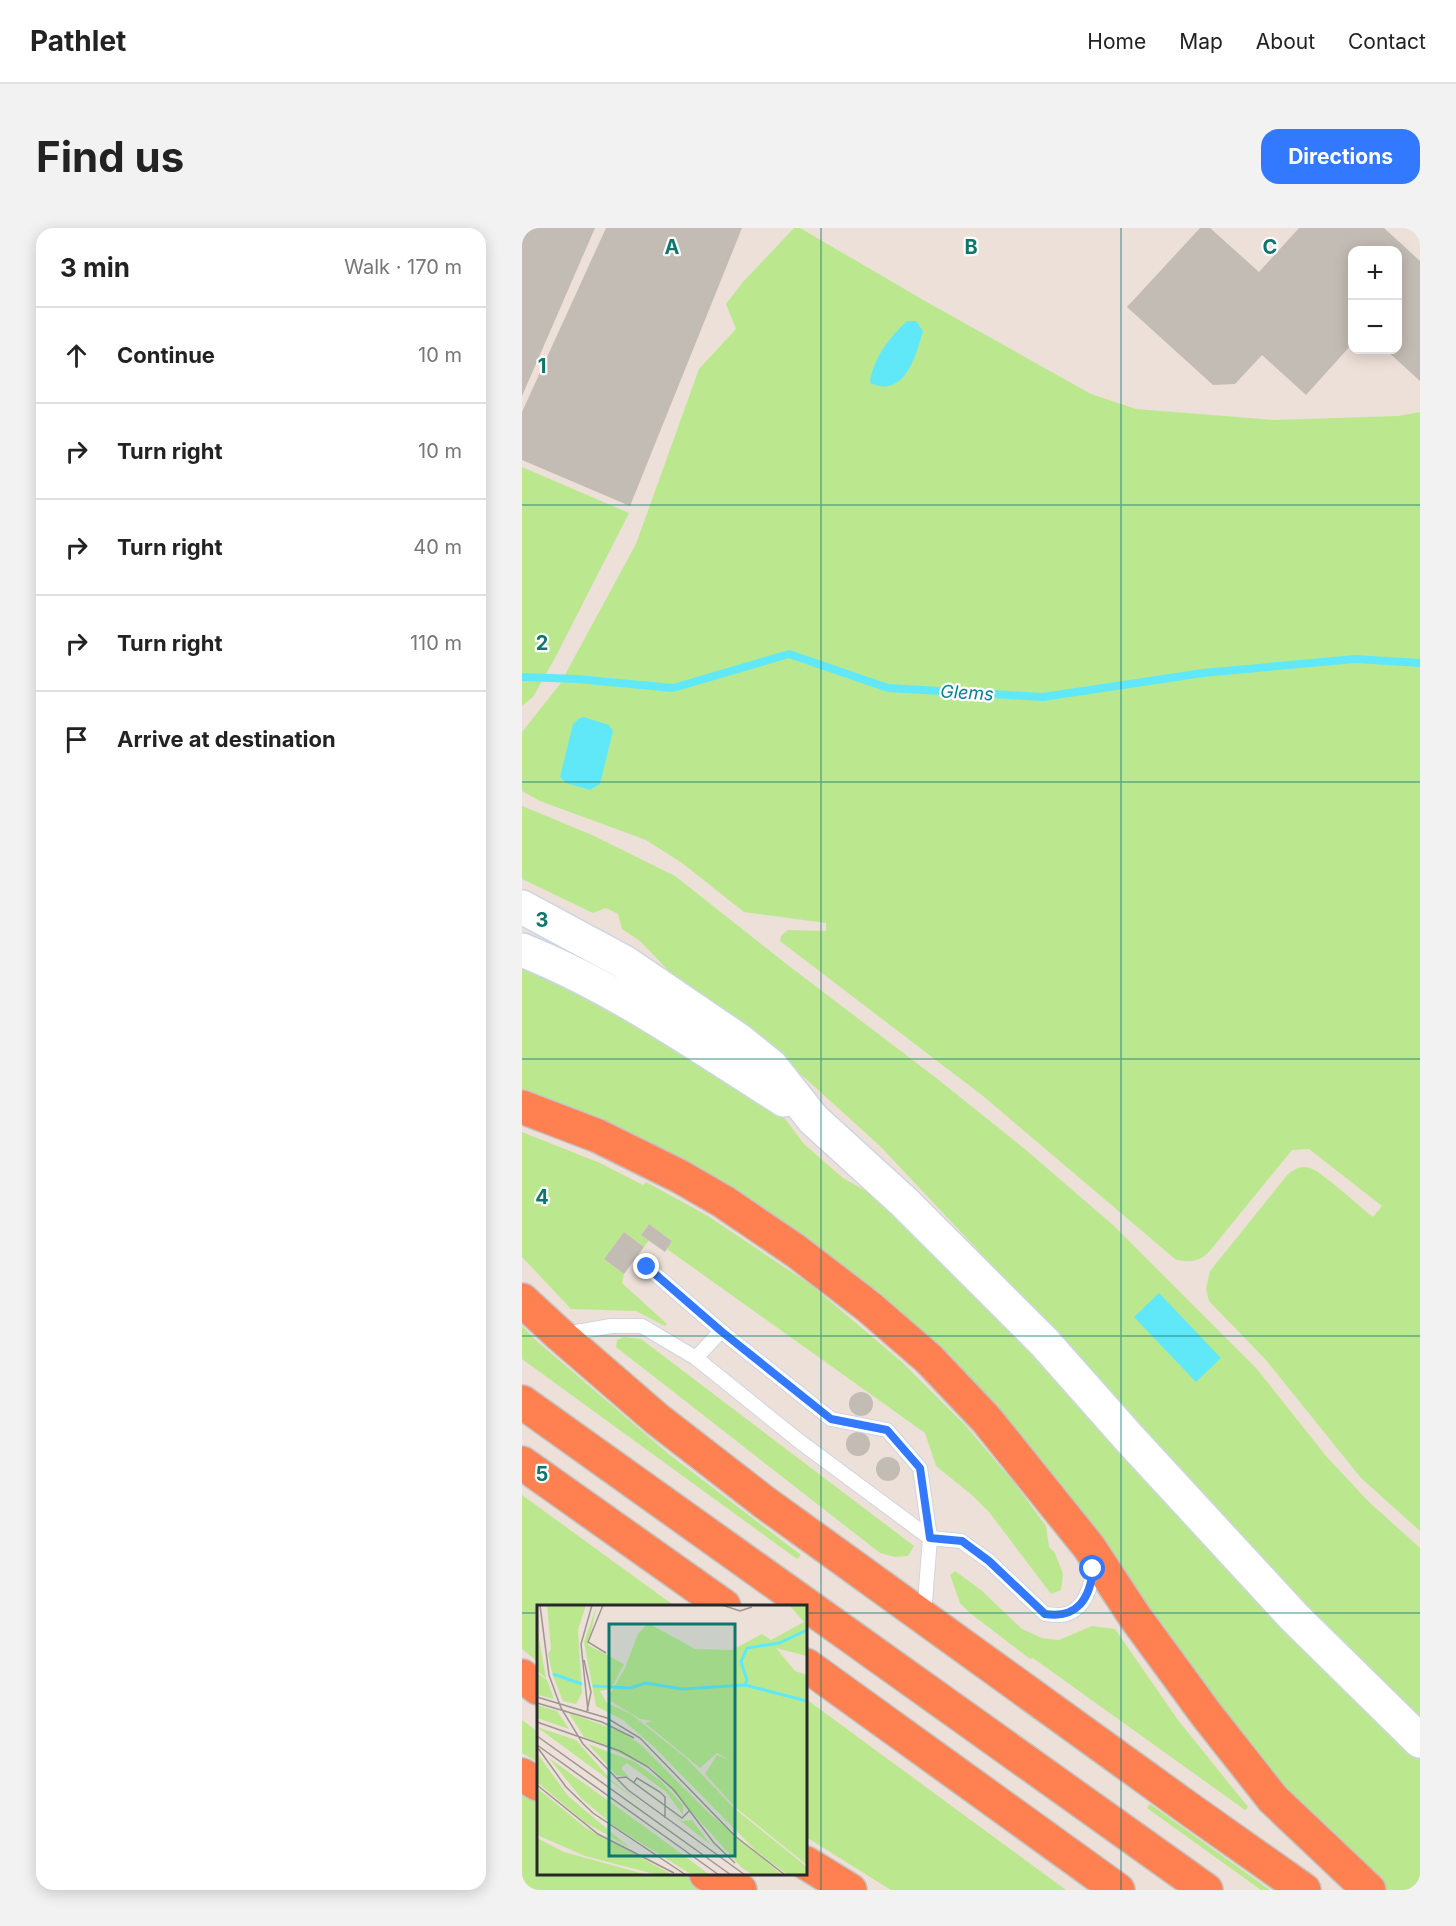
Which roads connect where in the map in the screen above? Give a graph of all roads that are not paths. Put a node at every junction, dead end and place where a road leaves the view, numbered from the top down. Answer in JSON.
{"nodes":[{"id":1,"x":522,"y":907,"type":"edge"},
{"id":2,"x":522,"y":950,"type":"edge"},
{"id":3,"x":522,"y":1107,"type":"edge"},
{"id":4,"x":813,"y":1119,"type":"junction"},
{"id":5,"x":647,"y":1267,"type":"dead end"},
{"id":6,"x":522,"y":1300,"type":"edge"},
{"id":7,"x":721,"y":1331,"type":"junction"},
{"id":8,"x":560,"y":1335,"type":"junction"},
{"id":9,"x":696,"y":1358,"type":"junction"},
{"id":10,"x":522,"y":1402,"type":"edge"},
{"id":11,"x":522,"y":1463,"type":"edge"},
{"id":12,"x":930,"y":1538,"type":"junction"},
{"id":13,"x":1089,"y":1547,"type":"junction"},
{"id":14,"x":723,"y":1605,"type":"edge"},
{"id":15,"x":807,"y":1605,"type":"edge"},
{"id":16,"x":807,"y":1605,"type":"edge"},
{"id":17,"x":924,"y":1617,"type":"junction"},
{"id":18,"x":807,"y":1666,"type":"edge"},
{"id":19,"x":522,"y":1677,"type":"edge"},
{"id":20,"x":537,"y":1687,"type":"edge"},
{"id":21,"x":1420,"y":1741,"type":"edge"},
{"id":22,"x":522,"y":1775,"type":"edge"},
{"id":23,"x":537,"y":1783,"type":"edge"},
{"id":24,"x":807,"y":1864,"type":"edge"},
{"id":25,"x":708,"y":1875,"type":"edge"},
{"id":26,"x":740,"y":1890,"type":"edge"},
{"id":27,"x":850,"y":1890,"type":"edge"},
{"id":28,"x":1118,"y":1890,"type":"edge"},
{"id":29,"x":1206,"y":1890,"type":"edge"},
{"id":30,"x":1304,"y":1890,"type":"edge"},
{"id":31,"x":1369,"y":1890,"type":"edge"}],
"edges":[{"from":1,"to":4,"type":"main road"},
{"from":2,"to":4,"type":"main road"},
{"from":3,"to":13,"type":"highway"},
{"from":4,"to":21,"type":"main road"},
{"from":5,"to":7,"type":"lane"},
{"from":6,"to":8,"type":"highway"},
{"from":7,"to":9,"type":"lane"},
{"from":7,"to":12,"type":"lane"},
{"from":8,"to":9,"type":"lane"},
{"from":8,"to":17,"type":"highway"},
{"from":9,"to":12,"type":"lane"},
{"from":10,"to":16,"type":"highway"},
{"from":11,"to":14,"type":"highway"},
{"from":12,"to":13,"type":"lane"},
{"from":12,"to":17,"type":"lane"},
{"from":13,"to":31,"type":"highway"},
{"from":15,"to":29,"type":"highway"},
{"from":17,"to":30,"type":"highway"},
{"from":18,"to":28,"type":"highway"},
{"from":19,"to":20,"type":"highway"},
{"from":22,"to":23,"type":"highway"},
{"from":24,"to":27,"type":"highway"},
{"from":25,"to":26,"type":"highway"}]}
